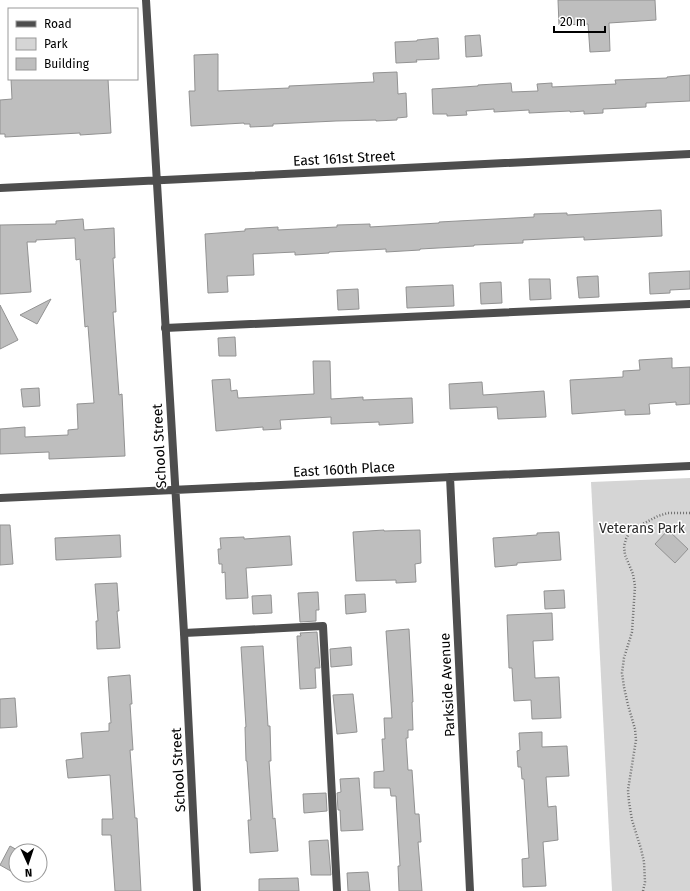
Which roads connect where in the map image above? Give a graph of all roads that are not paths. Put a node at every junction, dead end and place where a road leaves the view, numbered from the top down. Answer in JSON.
{"nodes":[{"id":1,"x":146,"y":0,"type":"edge"},
{"id":2,"x":690,"y":154,"type":"edge"},
{"id":3,"x":156,"y":181,"type":"junction"},
{"id":4,"x":0,"y":188,"type":"edge"},
{"id":5,"x":690,"y":304,"type":"edge"},
{"id":6,"x":165,"y":328,"type":"junction"},
{"id":7,"x":690,"y":466,"type":"edge"},
{"id":8,"x":450,"y":477,"type":"junction"},
{"id":9,"x":175,"y":490,"type":"junction"},
{"id":10,"x":0,"y":498,"type":"edge"},
{"id":11,"x":184,"y":633,"type":"junction"},
{"id":12,"x":197,"y":891,"type":"edge"},
{"id":13,"x":338,"y":891,"type":"edge"},
{"id":14,"x":470,"y":891,"type":"edge"}],
"edges":[{"from":1,"to":3,"type":"street","name":"School Street"},
{"from":2,"to":3,"type":"street","name":"East 161st Street"},
{"from":3,"to":4,"type":"street","name":"East 161st Street"},
{"from":3,"to":6,"type":"street","name":"School Street"},
{"from":5,"to":6,"type":"street"},
{"from":6,"to":9,"type":"street","name":"School Street"},
{"from":7,"to":8,"type":"street","name":"East 160th Place"},
{"from":8,"to":9,"type":"street","name":"East 160th Place"},
{"from":8,"to":14,"type":"street","name":"Parkside Avenue"},
{"from":9,"to":10,"type":"street","name":"East 160th Place"},
{"from":9,"to":11,"type":"street","name":"School Street"},
{"from":11,"to":12,"type":"street","name":"School Street"},
{"from":11,"to":13,"type":"street"}]}
